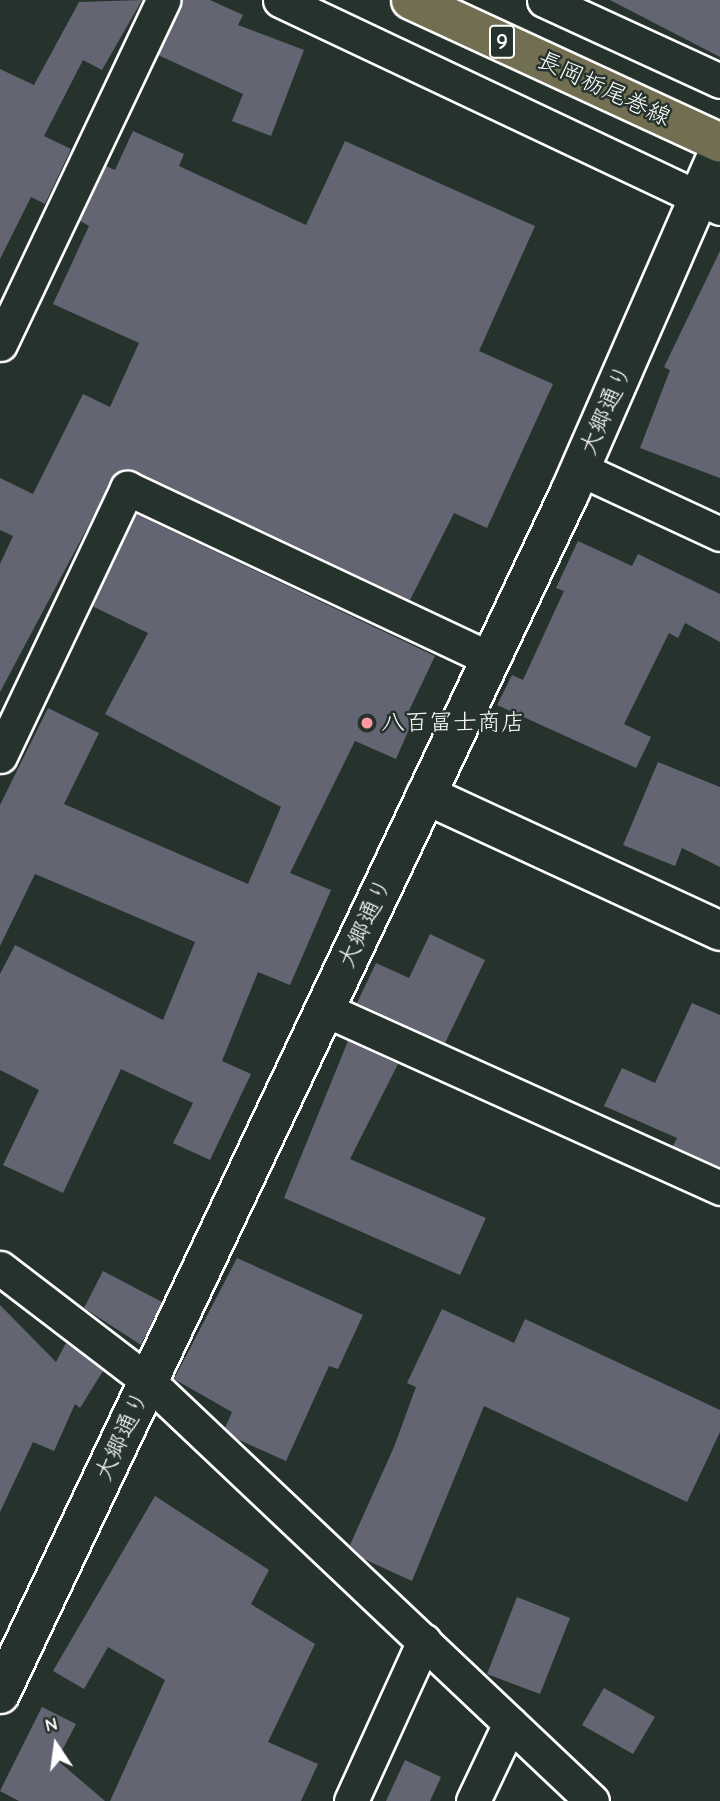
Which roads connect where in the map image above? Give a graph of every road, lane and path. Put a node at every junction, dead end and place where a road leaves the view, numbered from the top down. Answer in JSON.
{"nodes":[{"id":1,"x":163,"y":0,"type":"edge"},
{"id":2,"x":280,"y":0,"type":"edge"},
{"id":3,"x":411,"y":0,"type":"edge"},
{"id":4,"x":544,"y":0,"type":"edge"},
{"id":5,"x":720,"y":81,"type":"edge"},
{"id":6,"x":720,"y":143,"type":"edge"},
{"id":7,"x":720,"y":149,"type":"edge"},
{"id":8,"x":710,"y":204,"type":"edge"},
{"id":9,"x":0,"y":344,"type":"edge"},
{"id":10,"x":580,"y":470,"type":"junction"},
{"id":11,"x":720,"y":534,"type":"edge"},
{"id":12,"x":491,"y":659,"type":"junction"},
{"id":13,"x":0,"y":756,"type":"edge"},
{"id":14,"x":426,"y":795,"type":"junction"},
{"id":15,"x":720,"y":931,"type":"edge"},
{"id":16,"x":324,"y":1009,"type":"junction"},
{"id":17,"x":720,"y":1188,"type":"edge"},
{"id":18,"x":0,"y":1268,"type":"edge"},
{"id":19,"x":148,"y":1381,"type":"junction"},
{"id":20,"x":424,"y":1641,"type":"junction"},
{"id":21,"x":0,"y":1693,"type":"edge"},
{"id":22,"x":510,"y":1723,"type":"junction"},
{"id":23,"x":351,"y":1801,"type":"edge"},
{"id":24,"x":473,"y":1801,"type":"edge"},
{"id":25,"x":592,"y":1801,"type":"edge"}],
"edges":[{"from":1,"to":9,"type":"street"},
{"from":2,"to":8,"type":"street"},
{"from":3,"to":6,"type":"main road","name":"長岡栃尾巻線","number":"9"},
{"from":4,"to":5,"type":"street"},
{"from":7,"to":8,"type":"street","name":"大郷通り"},
{"from":8,"to":10,"type":"street","name":"大郷通り"},
{"from":10,"to":11,"type":"street"},
{"from":10,"to":12,"type":"street","name":"大郷通り"},
{"from":12,"to":13,"type":"street"},
{"from":12,"to":14,"type":"street","name":"大郷通り"},
{"from":14,"to":15,"type":"street"},
{"from":14,"to":16,"type":"street","name":"大郷通り"},
{"from":16,"to":17,"type":"street"},
{"from":16,"to":19,"type":"street","name":"大郷通り"},
{"from":18,"to":19,"type":"street"},
{"from":19,"to":20,"type":"street"},
{"from":19,"to":21,"type":"street","name":"大郷通り"},
{"from":20,"to":22,"type":"street"},
{"from":20,"to":23,"type":"street"},
{"from":22,"to":24,"type":"street"},
{"from":22,"to":25,"type":"street"}]}
